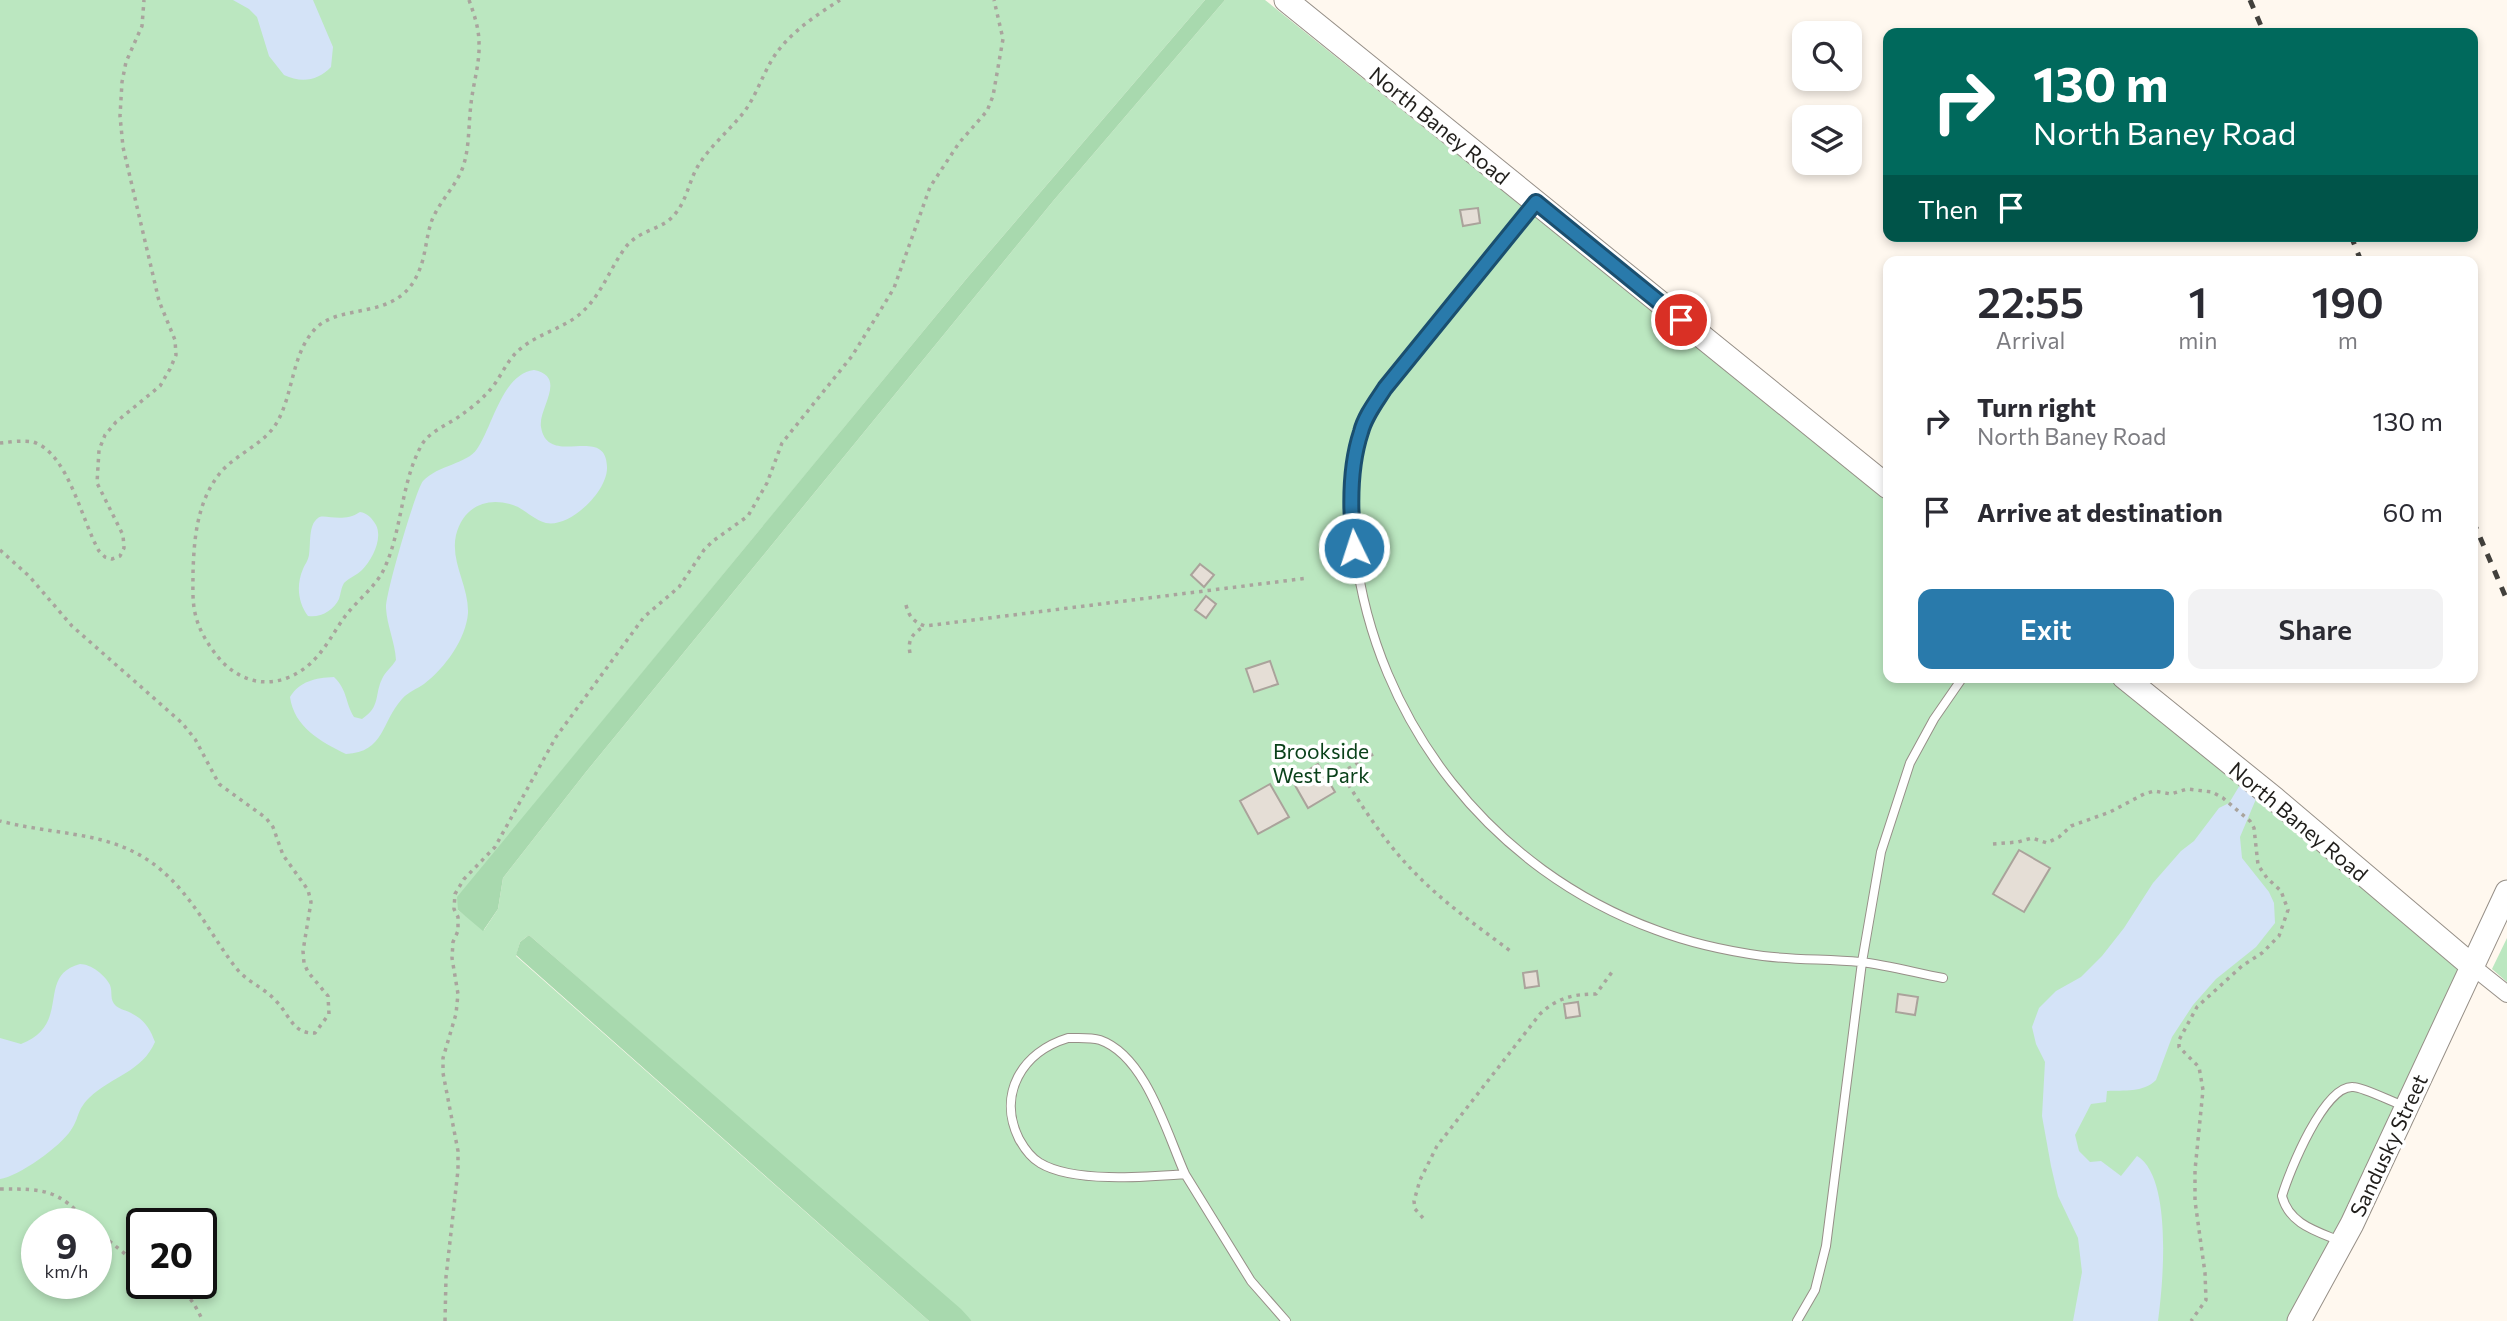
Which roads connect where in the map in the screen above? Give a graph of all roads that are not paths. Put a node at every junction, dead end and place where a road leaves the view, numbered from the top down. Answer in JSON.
{"nodes":[{"id":1,"x":1286,"y":0,"type":"edge"},
{"id":2,"x":1536,"y":202,"type":"junction"},
{"id":3,"x":1883,"y":483,"type":"edge"},
{"id":4,"x":1959,"y":683,"type":"edge"},
{"id":5,"x":2131,"y":683,"type":"edge"},
{"id":6,"x":2507,"y":892,"type":"edge"},
{"id":7,"x":1862,"y":962,"type":"junction"},
{"id":8,"x":2472,"y":966,"type":"junction"},
{"id":9,"x":1944,"y":978,"type":"dead end"},
{"id":10,"x":2507,"y":994,"type":"edge"},
{"id":11,"x":2406,"y":1107,"type":"junction"},
{"id":12,"x":1185,"y":1174,"type":"junction"},
{"id":13,"x":2342,"y":1242,"type":"junction"},
{"id":14,"x":1286,"y":1321,"type":"edge"},
{"id":15,"x":1797,"y":1321,"type":"edge"},
{"id":16,"x":2299,"y":1321,"type":"edge"}],
"edges":[{"from":1,"to":2,"type":"street","name":"North Baney Road"},
{"from":2,"to":3,"type":"street","name":"North Baney Road"},
{"from":2,"to":7,"type":"lane"},
{"from":4,"to":7,"type":"lane"},
{"from":5,"to":8,"type":"street","name":"North Baney Road"},
{"from":6,"to":8,"type":"street","name":"Sandusky Street"},
{"from":7,"to":9,"type":"lane"},
{"from":7,"to":15,"type":"lane"},
{"from":8,"to":10,"type":"street"},
{"from":8,"to":11,"type":"street","name":"Sandusky Street"},
{"from":11,"to":13,"type":"street","name":"Sandusky Street"},
{"from":11,"to":13,"type":"lane"},
{"from":12,"to":12,"type":"lane"},
{"from":12,"to":14,"type":"lane"},
{"from":13,"to":16,"type":"street","name":"Sandusky Street"}]}
